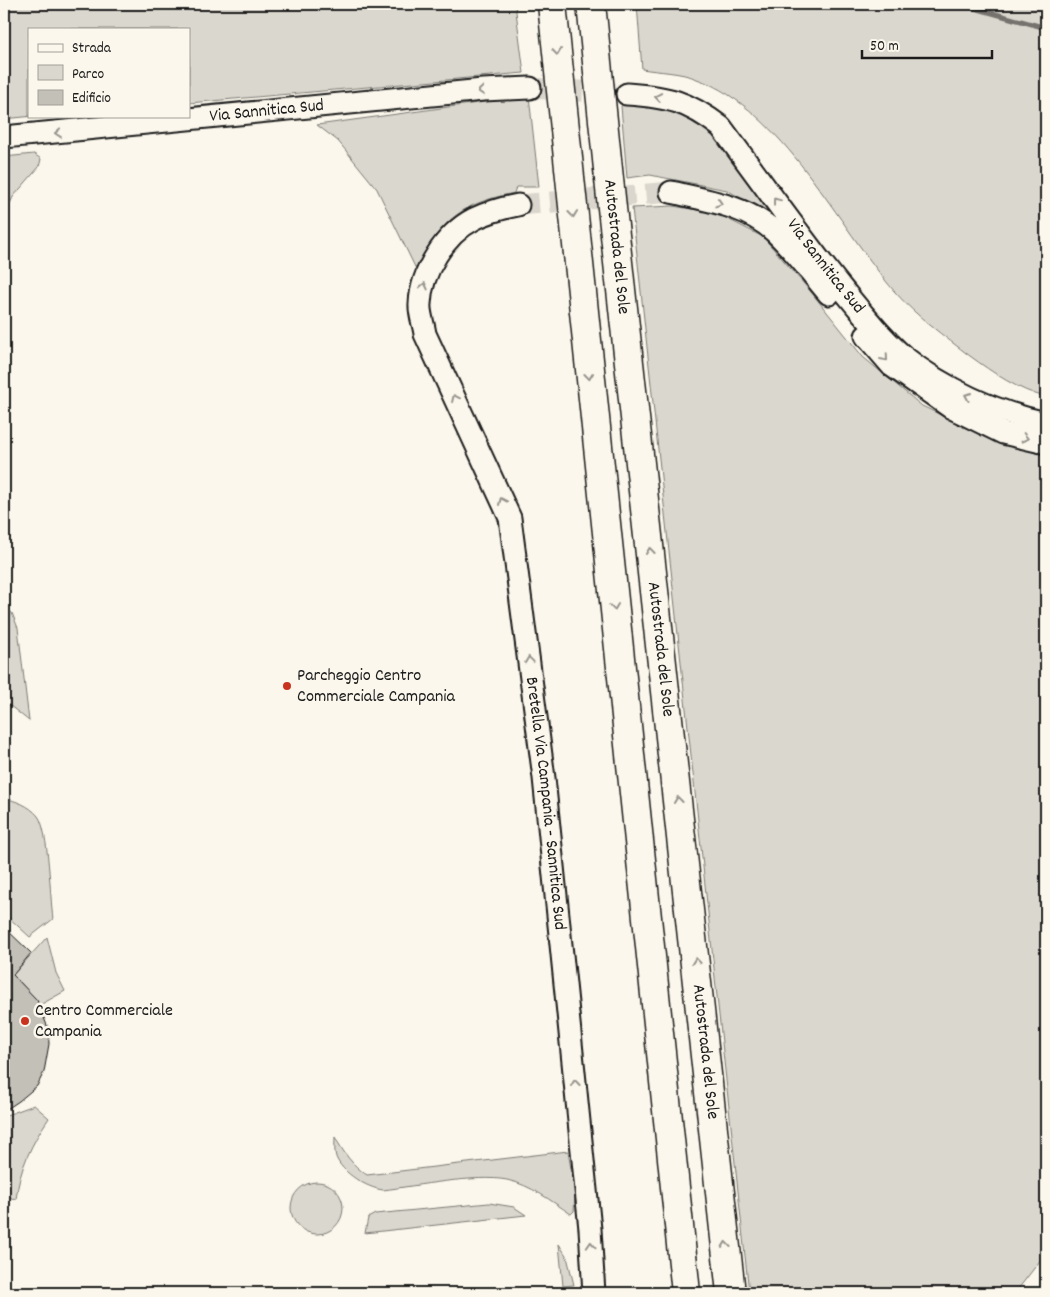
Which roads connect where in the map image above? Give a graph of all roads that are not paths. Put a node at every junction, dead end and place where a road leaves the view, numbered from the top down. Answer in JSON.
{"nodes":[{"id":1,"x":552,"y":4,"type":"edge"},
{"id":2,"x":591,"y":4,"type":"edge"},
{"id":3,"x":530,"y":88,"type":"tunnel mouth"},
{"id":4,"x":627,"y":94,"type":"tunnel mouth"},
{"id":5,"x":4,"y":137,"type":"edge"},
{"id":6,"x":671,"y":192,"type":"tunnel mouth"},
{"id":7,"x":518,"y":205,"type":"tunnel mouth"},
{"id":8,"x":1046,"y":423,"type":"edge"},
{"id":9,"x":1046,"y":443,"type":"edge"},
{"id":10,"x":594,"y":1293,"type":"edge"},
{"id":11,"x":686,"y":1293,"type":"edge"},
{"id":12,"x":731,"y":1293,"type":"edge"}],
"edges":[{"from":1,"to":11,"type":"highway","one_way":true},
{"from":12,"to":2,"type":"highway","name":"Autostrada del Sole","one_way":true},
{"from":3,"to":5,"type":"street","name":"Via Sannitica Sud","one_way":true},
{"from":8,"to":4,"type":"street","name":"Via Sannitica Sud","one_way":true},
{"from":6,"to":9,"type":"street","name":"Via Sannitica Sud","one_way":true},
{"from":10,"to":7,"type":"street","name":"Bretella Via Campania - Sannitica Sud","one_way":true}]}
